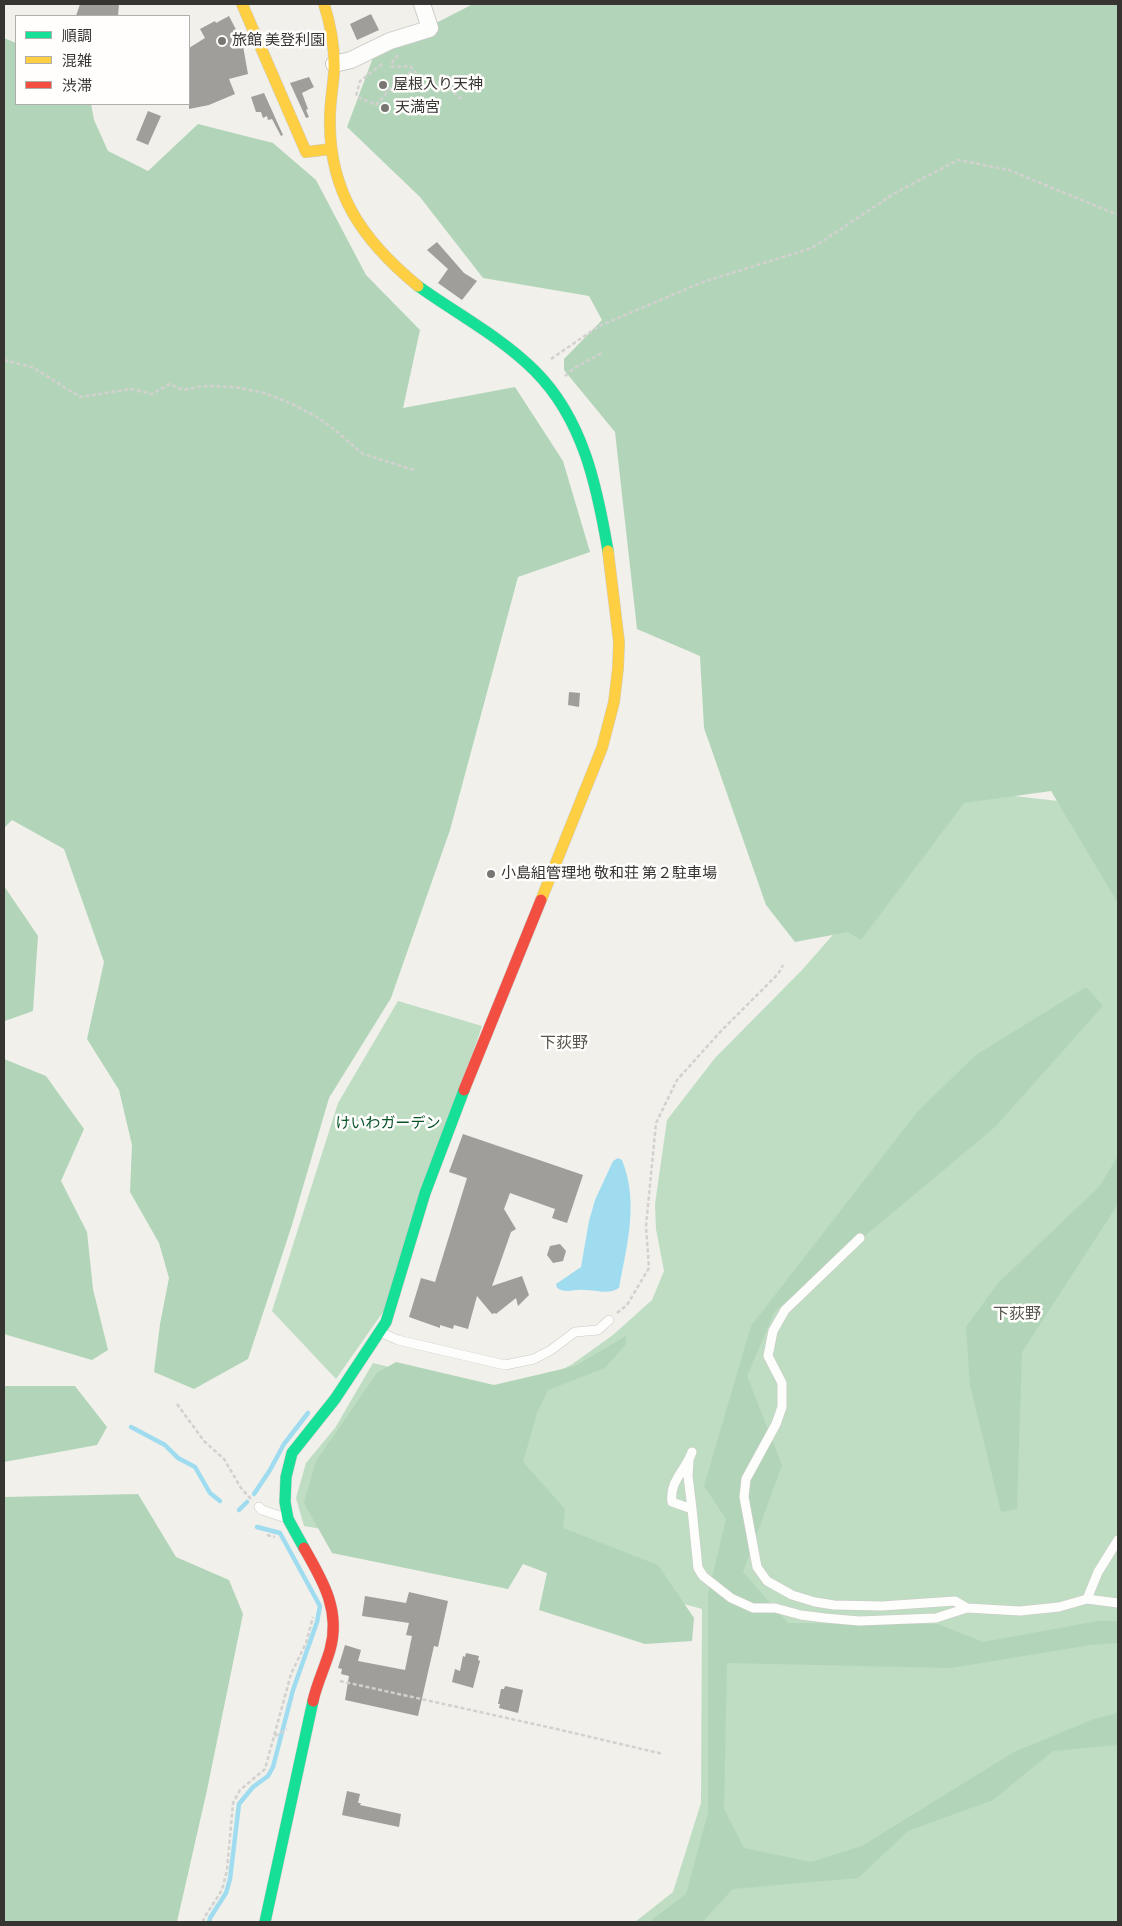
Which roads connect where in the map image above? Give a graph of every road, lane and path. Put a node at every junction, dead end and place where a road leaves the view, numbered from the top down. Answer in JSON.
{"nodes":[{"id":1,"x":242,"y":4,"type":"edge"},
{"id":2,"x":324,"y":4,"type":"edge"},
{"id":3,"x":422,"y":4,"type":"edge"},
{"id":4,"x":395,"y":39,"type":"junction"},
{"id":5,"x":334,"y":64,"type":"junction"},
{"id":6,"x":462,"y":99,"type":"dead end"},
{"id":7,"x":331,"y":149,"type":"junction"},
{"id":8,"x":1118,"y":215,"type":"edge"},
{"id":9,"x":602,"y":354,"type":"dead end"},
{"id":10,"x":4,"y":360,"type":"edge"},
{"id":11,"x":576,"y":367,"type":"dead end"},
{"id":12,"x":534,"y":370,"type":"junction"},
{"id":13,"x":414,"y":470,"type":"dead end"},
{"id":14,"x":782,"y":965,"type":"dead end"},
{"id":15,"x":860,"y":1238,"type":"dead end"},
{"id":16,"x":609,"y":1320,"type":"joint"},
{"id":17,"x":380,"y":1332,"type":"junction"},
{"id":18,"x":177,"y":1404,"type":"dead end"},
{"id":19,"x":259,"y":1507,"type":"joint"},
{"id":20,"x":692,"y":1509,"type":"junction"},
{"id":21,"x":294,"y":1525,"type":"junction"},
{"id":22,"x":267,"y":1535,"type":"dead end"},
{"id":23,"x":277,"y":1538,"type":"dead end"},
{"id":24,"x":1118,"y":1540,"type":"edge"},
{"id":25,"x":1087,"y":1600,"type":"junction"},
{"id":26,"x":1118,"y":1603,"type":"edge"},
{"id":27,"x":967,"y":1608,"type":"junction"},
{"id":28,"x":314,"y":1614,"type":"dead end"},
{"id":29,"x":320,"y":1677,"type":"junction"},
{"id":30,"x":663,"y":1754,"type":"dead end"},
{"id":31,"x":203,"y":1922,"type":"edge"},
{"id":32,"x":265,"y":1922,"type":"edge"}],
"edges":[{"from":1,"to":7,"type":"street"},
{"from":2,"to":5,"type":"street"},
{"from":3,"to":4,"type":"street"},
{"from":4,"to":5,"type":"street"},
{"from":4,"to":6,"type":"path"},
{"from":5,"to":7,"type":"street"},
{"from":7,"to":12,"type":"street"},
{"from":8,"to":12,"type":"path"},
{"from":9,"to":11,"type":"path"},
{"from":10,"to":13,"type":"path"},
{"from":12,"to":17,"type":"street"},
{"from":14,"to":16,"type":"path"},
{"from":15,"to":27,"type":"lane"},
{"from":16,"to":17,"type":"lane"},
{"from":17,"to":21,"type":"street"},
{"from":18,"to":19,"type":"path"},
{"from":19,"to":21,"type":"lane"},
{"from":20,"to":20,"type":"lane"},
{"from":20,"to":27,"type":"lane"},
{"from":21,"to":29,"type":"street"},
{"from":22,"to":23,"type":"path"},
{"from":24,"to":25,"type":"lane"},
{"from":25,"to":26,"type":"lane"},
{"from":25,"to":27,"type":"lane"},
{"from":28,"to":31,"type":"path"},
{"from":29,"to":30,"type":"path"},
{"from":29,"to":32,"type":"street"}]}
